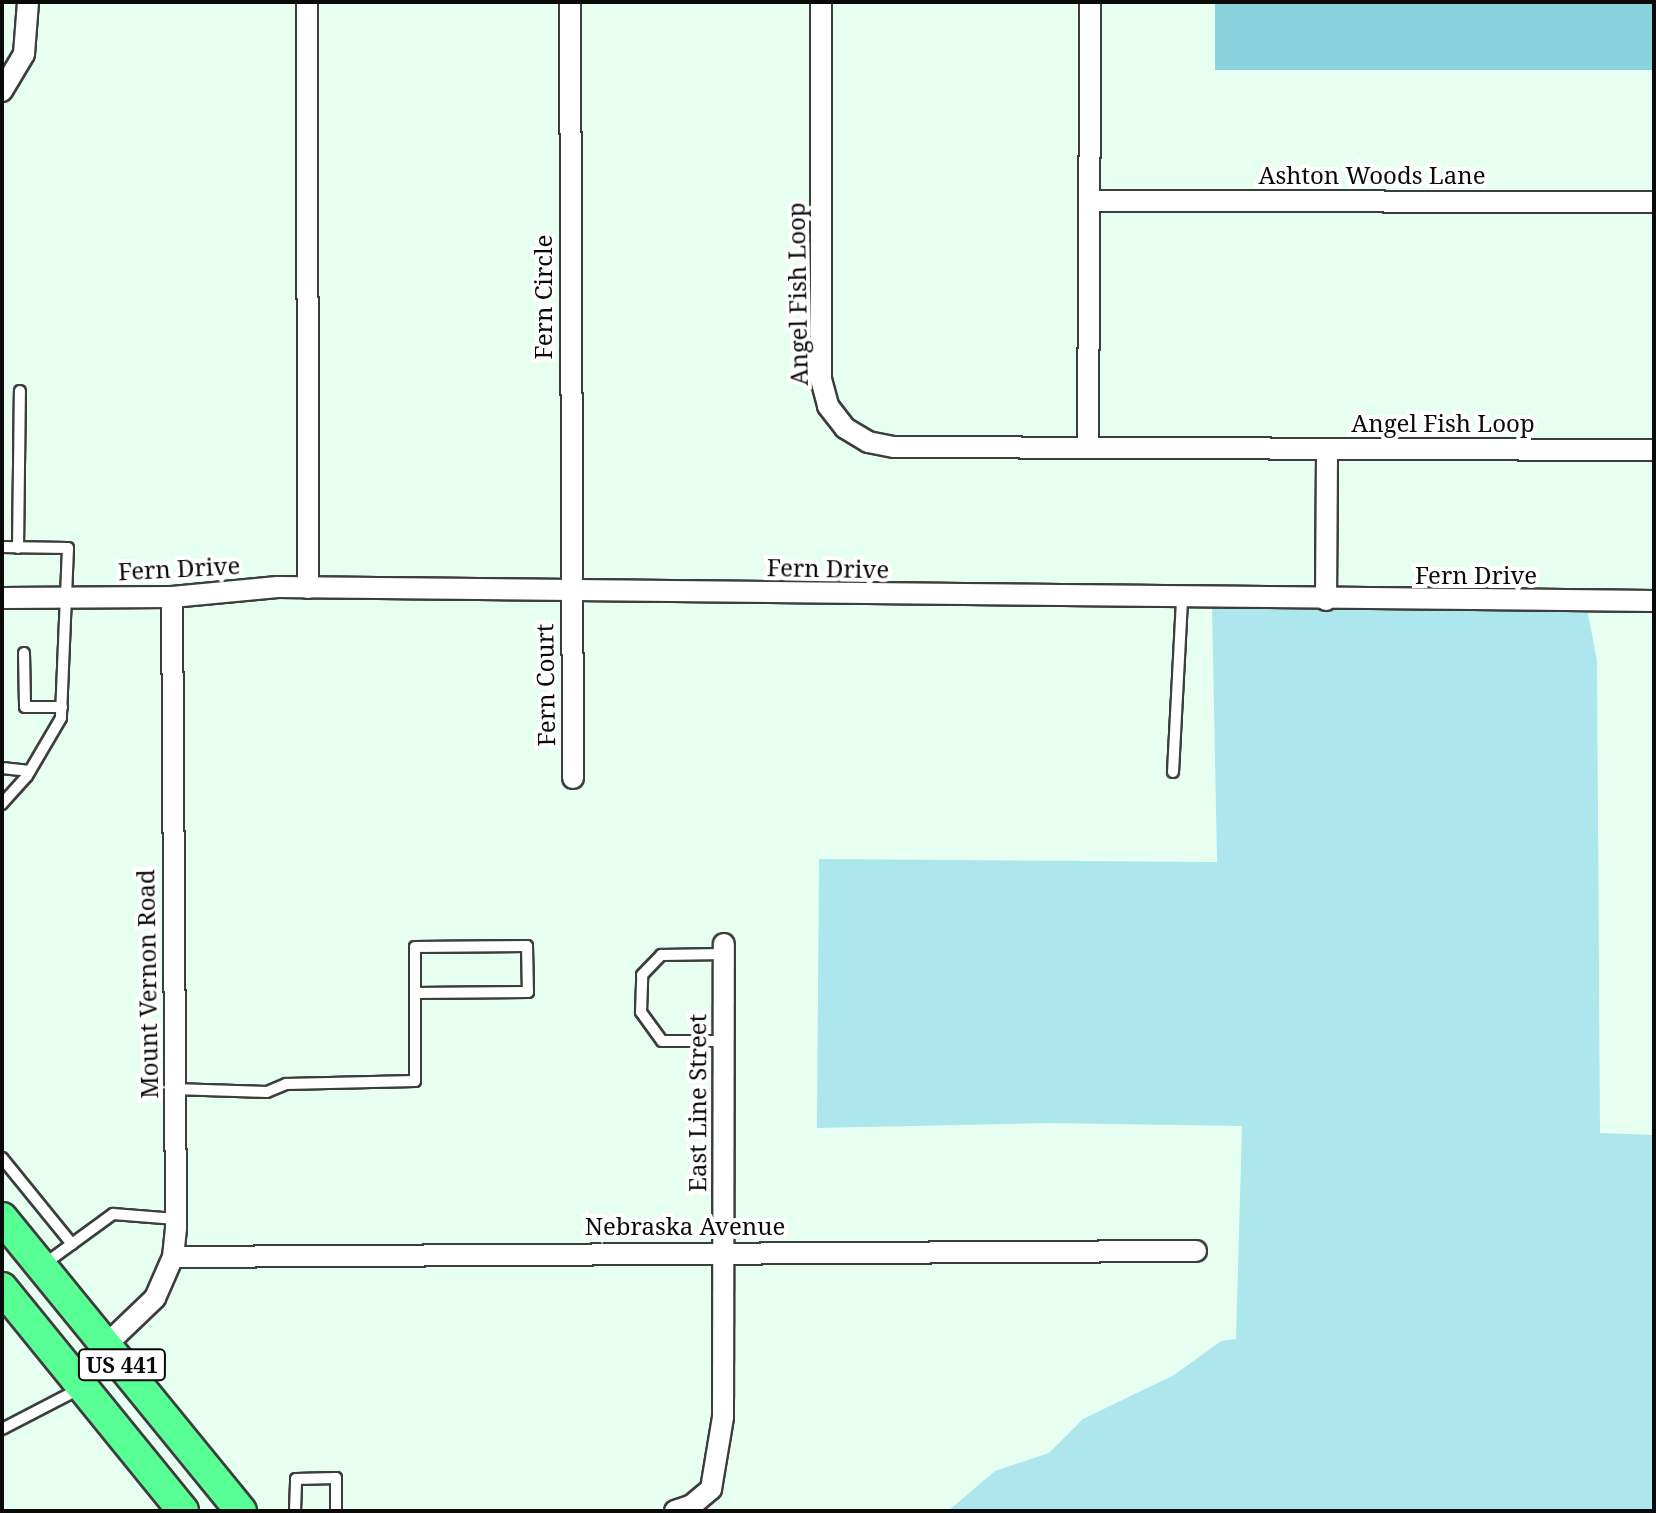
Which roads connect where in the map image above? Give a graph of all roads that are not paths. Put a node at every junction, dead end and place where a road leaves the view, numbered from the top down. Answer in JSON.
{"nodes":[{"id":1,"x":28,"y":2,"type":"edge"},
{"id":2,"x":307,"y":2,"type":"edge"},
{"id":3,"x":570,"y":2,"type":"edge"},
{"id":4,"x":821,"y":2,"type":"edge"},
{"id":5,"x":1090,"y":2,"type":"edge"},
{"id":6,"x":2,"y":91,"type":"edge"},
{"id":7,"x":1089,"y":201,"type":"junction"},
{"id":8,"x":1654,"y":202,"type":"edge"},
{"id":9,"x":20,"y":391,"type":"dead end"},
{"id":10,"x":1088,"y":448,"type":"junction"},
{"id":11,"x":1327,"y":449,"type":"junction"},
{"id":12,"x":1654,"y":450,"type":"edge"},
{"id":13,"x":2,"y":547,"type":"edge"},
{"id":14,"x":18,"y":548,"type":"junction"},
{"id":15,"x":308,"y":588,"type":"junction"},
{"id":16,"x":569,"y":592,"type":"junction"},
{"id":17,"x":172,"y":597,"type":"junction"},
{"id":18,"x":2,"y":598,"type":"edge"},
{"id":19,"x":68,"y":598,"type":"junction"},
{"id":20,"x":1182,"y":599,"type":"junction"},
{"id":21,"x":1326,"y":600,"type":"junction"},
{"id":22,"x":1654,"y":601,"type":"edge"},
{"id":23,"x":24,"y":653,"type":"dead end"},
{"id":24,"x":62,"y":707,"type":"junction"},
{"id":25,"x":2,"y":768,"type":"edge"},
{"id":26,"x":30,"y":771,"type":"junction"},
{"id":27,"x":1173,"y":772,"type":"dead end"},
{"id":28,"x":573,"y":778,"type":"dead end"},
{"id":29,"x":2,"y":804,"type":"edge"},
{"id":30,"x":724,"y":949,"type":"joint"},
{"id":31,"x":415,"y":993,"type":"junction"},
{"id":32,"x":724,"y":1041,"type":"junction"},
{"id":33,"x":173,"y":1089,"type":"junction"},
{"id":34,"x":2,"y":1158,"type":"edge"},
{"id":35,"x":2,"y":1218,"type":"edge"},
{"id":36,"x":176,"y":1219,"type":"junction"},
{"id":37,"x":72,"y":1244,"type":"junction"},
{"id":38,"x":2,"y":1248,"type":"edge"},
{"id":39,"x":1196,"y":1251,"type":"dead end"},
{"id":40,"x":723,"y":1253,"type":"junction"},
{"id":41,"x":173,"y":1257,"type":"junction"},
{"id":42,"x":41,"y":1266,"type":"junction"},
{"id":43,"x":2,"y":1288,"type":"edge"},
{"id":44,"x":102,"y":1341,"type":"junction"},
{"id":45,"x":83,"y":1387,"type":"junction"},
{"id":46,"x":2,"y":1429,"type":"edge"},
{"id":47,"x":176,"y":1502,"type":"edge"},
{"id":48,"x":205,"y":1511,"type":"edge"},
{"id":49,"x":241,"y":1511,"type":"edge"},
{"id":50,"x":295,"y":1511,"type":"edge"},
{"id":51,"x":336,"y":1511,"type":"edge"},
{"id":52,"x":675,"y":1511,"type":"edge"}],
"edges":[{"from":1,"to":6,"type":"street"},
{"from":2,"to":15,"type":"street"},
{"from":3,"to":16,"type":"street","name":"Fern Circle"},
{"from":4,"to":10,"type":"street","name":"Angel Fish Loop"},
{"from":5,"to":7,"type":"street"},
{"from":7,"to":8,"type":"street","name":"Ashton Woods Lane"},
{"from":7,"to":10,"type":"street"},
{"from":9,"to":14,"type":"lane"},
{"from":10,"to":11,"type":"street","name":"Angel Fish Loop"},
{"from":11,"to":12,"type":"street","name":"Angel Fish Loop"},
{"from":11,"to":21,"type":"street"},
{"from":13,"to":14,"type":"lane"},
{"from":14,"to":19,"type":"lane"},
{"from":15,"to":16,"type":"street","name":"Fern Drive"},
{"from":15,"to":17,"type":"street","name":"Fern Drive"},
{"from":16,"to":20,"type":"street","name":"Fern Drive"},
{"from":16,"to":28,"type":"street","name":"Fern Court"},
{"from":17,"to":19,"type":"street","name":"Fern Drive"},
{"from":17,"to":33,"type":"street","name":"Mount Vernon Road"},
{"from":18,"to":19,"type":"street","name":"Fern Drive"},
{"from":19,"to":24,"type":"lane"},
{"from":20,"to":21,"type":"street","name":"Fern Drive"},
{"from":20,"to":27,"type":"lane"},
{"from":21,"to":22,"type":"street","name":"Fern Drive"},
{"from":23,"to":24,"type":"lane"},
{"from":24,"to":26,"type":"lane"},
{"from":25,"to":26,"type":"lane"},
{"from":26,"to":29,"type":"lane"},
{"from":30,"to":32,"type":"street","name":"East Line Street"},
{"from":30,"to":32,"type":"lane"},
{"from":31,"to":31,"type":"lane"},
{"from":31,"to":33,"type":"lane"},
{"from":32,"to":40,"type":"street","name":"East Line Street"},
{"from":33,"to":36,"type":"street","name":"Mount Vernon Road"},
{"from":34,"to":37,"type":"lane"},
{"from":35,"to":42,"type":"main road","number":"US 441"},
{"from":36,"to":37,"type":"lane"},
{"from":36,"to":41,"type":"street","name":"Mount Vernon Road"},
{"from":37,"to":42,"type":"lane"},
{"from":38,"to":44,"type":"main road"},
{"from":39,"to":40,"type":"street","name":"Nebraska Avenue"},
{"from":40,"to":41,"type":"street","name":"Nebraska Avenue"},
{"from":40,"to":52,"type":"street","name":"East Line Street"},
{"from":41,"to":44,"type":"street","name":"Mount Vernon Road"},
{"from":42,"to":44,"type":"main road","number":"US 441"},
{"from":43,"to":45,"type":"main road","number":"US 441"},
{"from":44,"to":49,"type":"main road","number":"US 441"},
{"from":45,"to":46,"type":"lane"},
{"from":45,"to":47,"type":"main road","number":"US 441"},
{"from":47,"to":48,"type":"main road"},
{"from":50,"to":51,"type":"lane"}]}
